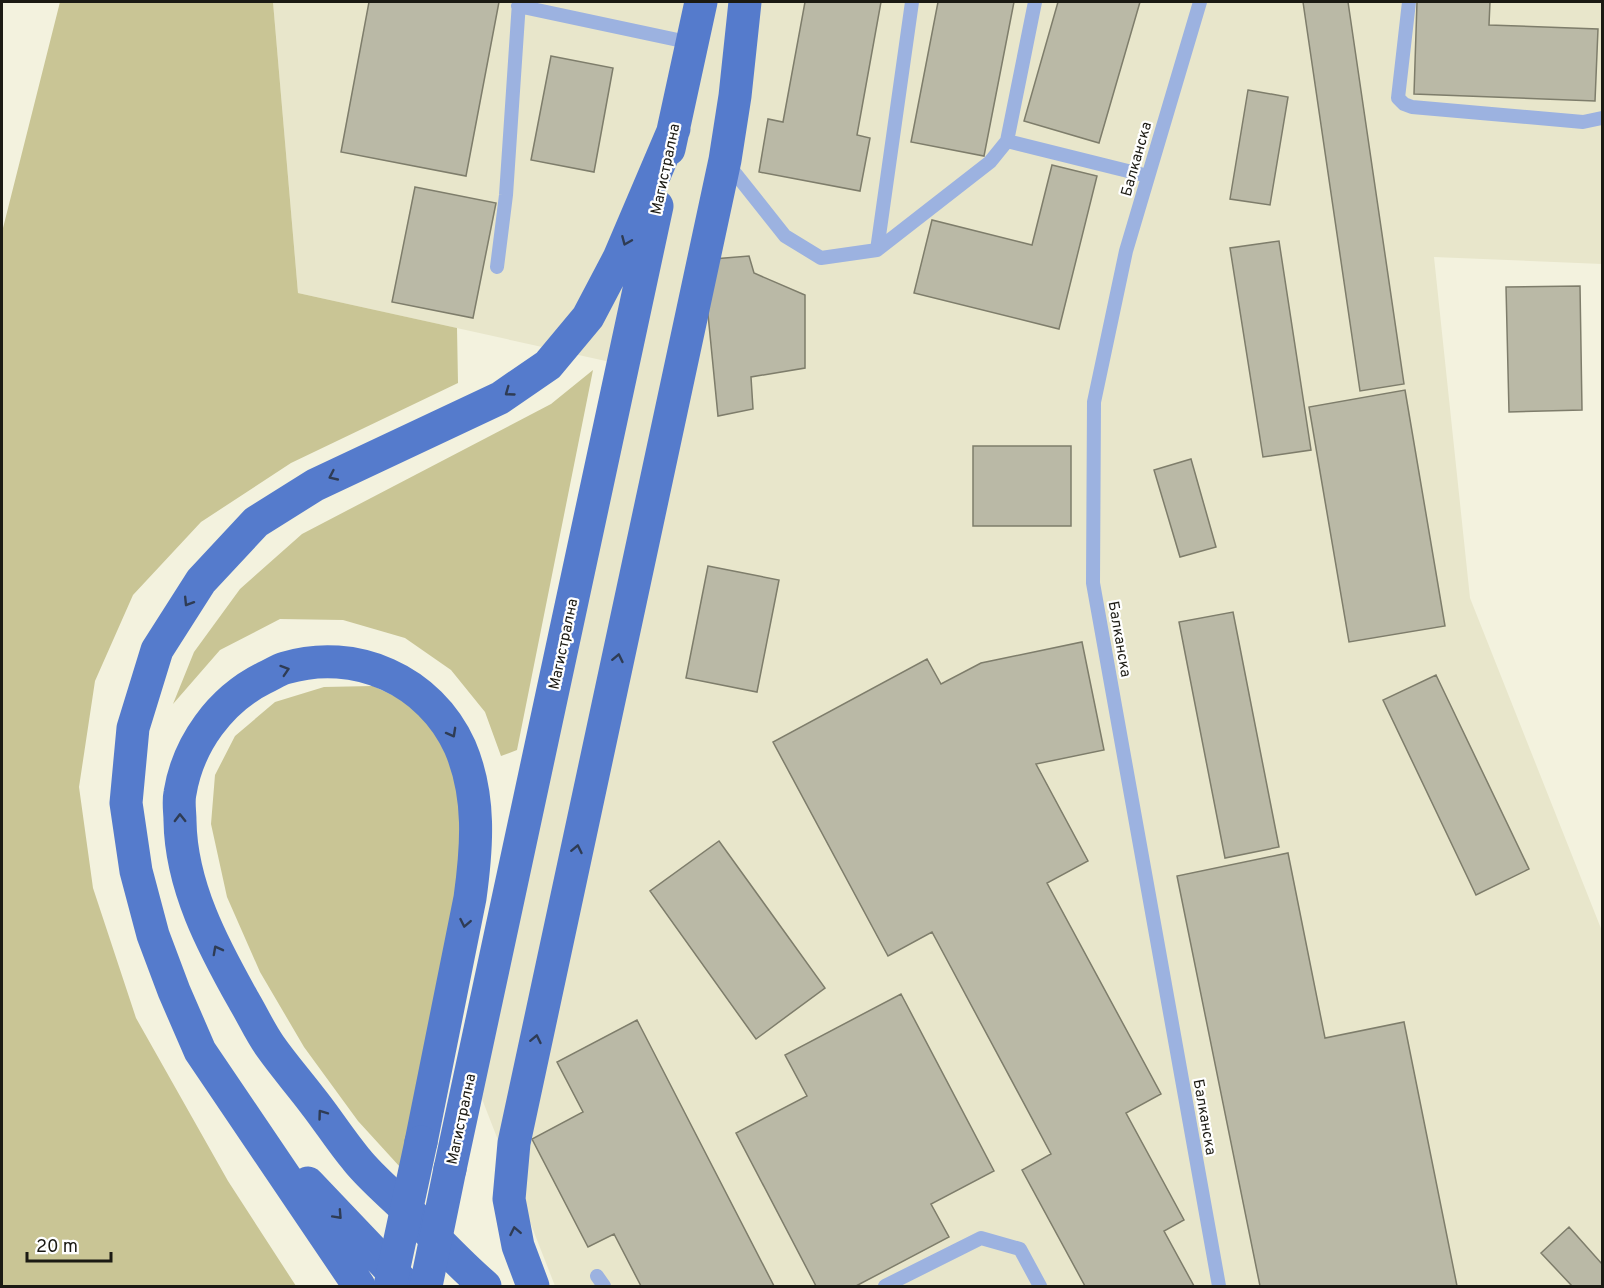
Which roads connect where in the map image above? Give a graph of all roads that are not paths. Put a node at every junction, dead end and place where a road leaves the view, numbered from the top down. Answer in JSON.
{"nodes":[{"id":1,"x":701,"y":2,"type":"edge"},
{"id":2,"x":745,"y":2,"type":"edge"},
{"id":3,"x":912,"y":2,"type":"edge"},
{"id":4,"x":1035,"y":2,"type":"edge"},
{"id":5,"x":1200,"y":2,"type":"edge"},
{"id":6,"x":1409,"y":2,"type":"edge"},
{"id":7,"x":519,"y":4,"type":"edge"},
{"id":8,"x":692,"y":43,"type":"junction"},
{"id":9,"x":1602,"y":118,"type":"edge"},
{"id":10,"x":674,"y":129,"type":"junction"},
{"id":11,"x":1006,"y":141,"type":"junction"},
{"id":12,"x":725,"y":160,"type":"junction"},
{"id":13,"x":1148,"y":176,"type":"junction"},
{"id":14,"x":877,"y":250,"type":"junction"},
{"id":15,"x":497,"y":267,"type":"dead end"},
{"id":16,"x":241,"y":1112,"type":"junction"},
{"id":17,"x":359,"y":1287,"type":"edge"},
{"id":18,"x":390,"y":1287,"type":"edge"},
{"id":19,"x":406,"y":1287,"type":"edge"},
{"id":20,"x":426,"y":1287,"type":"edge"},
{"id":21,"x":485,"y":1287,"type":"edge"},
{"id":22,"x":533,"y":1287,"type":"edge"},
{"id":23,"x":885,"y":1287,"type":"edge"},
{"id":24,"x":1040,"y":1287,"type":"edge"},
{"id":25,"x":1219,"y":1287,"type":"edge"}],
"edges":[{"from":1,"to":8,"type":"main road","name":"Магистрална"},
{"from":2,"to":12,"type":"main road"},
{"from":3,"to":14,"type":"lane"},
{"from":4,"to":11,"type":"lane"},
{"from":5,"to":13,"type":"lane","name":"Балканска"},
{"from":6,"to":9,"type":"lane"},
{"from":7,"to":8,"type":"lane"},
{"from":7,"to":15,"type":"lane"},
{"from":8,"to":10,"type":"main road","name":"Магистрална"},
{"from":10,"to":16,"type":"main road","one_way":true},
{"from":10,"to":20,"type":"main road","name":"Магистрална","bridge":true},
{"from":11,"to":13,"type":"lane"},
{"from":11,"to":14,"type":"lane"},
{"from":12,"to":14,"type":"lane"},
{"from":22,"to":12,"type":"main road","one_way":true},
{"from":13,"to":25,"type":"lane","name":"Балканска"},
{"from":16,"to":17,"type":"main road"},
{"from":16,"to":19,"type":"main road","one_way":true},
{"from":21,"to":18,"type":"main road","one_way":true,"bridge":true},
{"from":23,"to":24,"type":"lane"}]}
